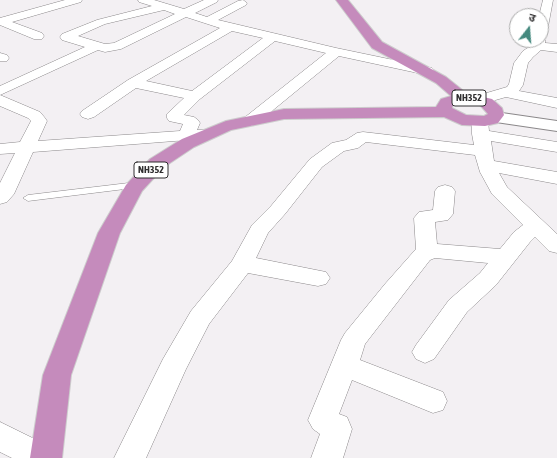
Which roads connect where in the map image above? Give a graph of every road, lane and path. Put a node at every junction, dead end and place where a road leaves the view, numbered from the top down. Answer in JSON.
{"nodes":[{"id":1,"x":48,"y":0,"type":"edge"},
{"id":2,"x":77,"y":0,"type":"edge"},
{"id":3,"x":143,"y":0,"type":"edge"},
{"id":4,"x":213,"y":0,"type":"edge"},
{"id":5,"x":342,"y":0,"type":"edge"},
{"id":6,"x":534,"y":0,"type":"edge"},
{"id":7,"x":548,"y":1,"type":"edge"},
{"id":8,"x":242,"y":3,"type":"dead end"},
{"id":9,"x":60,"y":4,"type":"junction"},
{"id":10,"x":163,"y":7,"type":"junction"},
{"id":11,"x":78,"y":13,"type":"dead end"},
{"id":12,"x":182,"y":14,"type":"junction"},
{"id":13,"x":1,"y":21,"type":"edge"},
{"id":14,"x":207,"y":21,"type":"junction"},
{"id":15,"x":230,"y":27,"type":"junction"},
{"id":16,"x":38,"y":36,"type":"dead end"},
{"id":17,"x":272,"y":37,"type":"junction"},
{"id":18,"x":97,"y":46,"type":"junction"},
{"id":19,"x":534,"y":48,"type":"edge"},
{"id":20,"x":336,"y":52,"type":"junction"},
{"id":21,"x":427,"y":72,"type":"junction"},
{"id":22,"x":133,"y":83,"type":"junction"},
{"id":23,"x":0,"y":91,"type":"edge"},
{"id":24,"x":506,"y":93,"type":"junction"},
{"id":25,"x":195,"y":96,"type":"junction"},
{"id":26,"x":0,"y":100,"type":"edge"},
{"id":27,"x":478,"y":100,"type":"junction"},
{"id":28,"x":557,"y":103,"type":"edge"},
{"id":29,"x":454,"y":105,"type":"junction"},
{"id":30,"x":88,"y":114,"type":"dead end"},
{"id":31,"x":250,"y":121,"type":"junction"},
{"id":32,"x":557,"y":126,"type":"edge"},
{"id":33,"x":207,"y":134,"type":"junction"},
{"id":34,"x":186,"y":136,"type":"junction"},
{"id":35,"x":485,"y":138,"type":"junction"},
{"id":36,"x":26,"y":147,"type":"junction"},
{"id":37,"x":557,"y":147,"type":"edge"},
{"id":38,"x":0,"y":148,"type":"edge"},
{"id":39,"x":557,"y":178,"type":"edge"},
{"id":40,"x":137,"y":185,"type":"junction"},
{"id":41,"x":445,"y":191,"type":"dead end"},
{"id":42,"x":0,"y":198,"type":"edge"},
{"id":43,"x":28,"y":198,"type":"dead end"},
{"id":44,"x":536,"y":226,"type":"junction"},
{"id":45,"x":557,"y":246,"type":"edge"},
{"id":46,"x":427,"y":252,"type":"junction"},
{"id":47,"x":506,"y":257,"type":"junction"},
{"id":48,"x":242,"y":264,"type":"junction"},
{"id":49,"x":318,"y":278,"type":"dead end"},
{"id":50,"x":425,"y":352,"type":"dead end"},
{"id":51,"x":344,"y":365,"type":"junction"},
{"id":52,"x":433,"y":401,"type":"dead end"},
{"id":53,"x":0,"y":436,"type":"edge"},
{"id":54,"x":42,"y":458,"type":"edge"},
{"id":55,"x":46,"y":458,"type":"edge"},
{"id":56,"x":130,"y":458,"type":"edge"},
{"id":57,"x":327,"y":458,"type":"edge"}],
"edges":[{"from":1,"to":9,"type":"street"},
{"from":2,"to":9,"type":"street"},
{"from":3,"to":10,"type":"street"},
{"from":4,"to":12,"type":"street"},
{"from":5,"to":21,"type":"highway","number":"NH352"},
{"from":6,"to":7,"type":"street"},
{"from":8,"to":14,"type":"street"},
{"from":9,"to":11,"type":"street"},
{"from":9,"to":13,"type":"street"},
{"from":10,"to":12,"type":"street"},
{"from":10,"to":18,"type":"street"},
{"from":12,"to":14,"type":"street"},
{"from":12,"to":18,"type":"street"},
{"from":13,"to":16,"type":"street"},
{"from":14,"to":15,"type":"street"},
{"from":15,"to":17,"type":"street"},
{"from":15,"to":22,"type":"street"},
{"from":17,"to":20,"type":"street"},
{"from":17,"to":25,"type":"street"},
{"from":18,"to":23,"type":"street"},
{"from":19,"to":24,"type":"street"},
{"from":20,"to":21,"type":"street"},
{"from":20,"to":31,"type":"street"},
{"from":21,"to":29,"type":"highway","number":"NH352"},
{"from":22,"to":25,"type":"street"},
{"from":22,"to":30,"type":"street"},
{"from":24,"to":27,"type":"street"},
{"from":24,"to":28,"type":"street"},
{"from":25,"to":34,"type":"street"},
{"from":26,"to":36,"type":"street"},
{"from":27,"to":29,"type":"highway","number":"NH352"},
{"from":27,"to":35,"type":"highway","number":"NH352"},
{"from":29,"to":31,"type":"highway","number":"NH352"},
{"from":29,"to":35,"type":"highway","number":"NH352"},
{"from":31,"to":33,"type":"highway","number":"NH352"},
{"from":32,"to":35,"type":"street"},
{"from":33,"to":34,"type":"street"},
{"from":33,"to":40,"type":"highway","number":"NH352"},
{"from":34,"to":36,"type":"street"},
{"from":35,"to":37,"type":"street"},
{"from":35,"to":39,"type":"street"},
{"from":35,"to":44,"type":"street"},
{"from":35,"to":48,"type":"street"},
{"from":36,"to":38,"type":"street"},
{"from":36,"to":42,"type":"street"},
{"from":40,"to":43,"type":"lane"},
{"from":40,"to":55,"type":"highway","number":"NH352"},
{"from":41,"to":46,"type":"street"},
{"from":44,"to":45,"type":"street"},
{"from":44,"to":47,"type":"street"},
{"from":46,"to":47,"type":"street"},
{"from":46,"to":51,"type":"street"},
{"from":47,"to":50,"type":"street"},
{"from":48,"to":49,"type":"street"},
{"from":48,"to":56,"type":"street"},
{"from":51,"to":52,"type":"street"},
{"from":51,"to":57,"type":"street"},
{"from":53,"to":54,"type":"street"}]}
